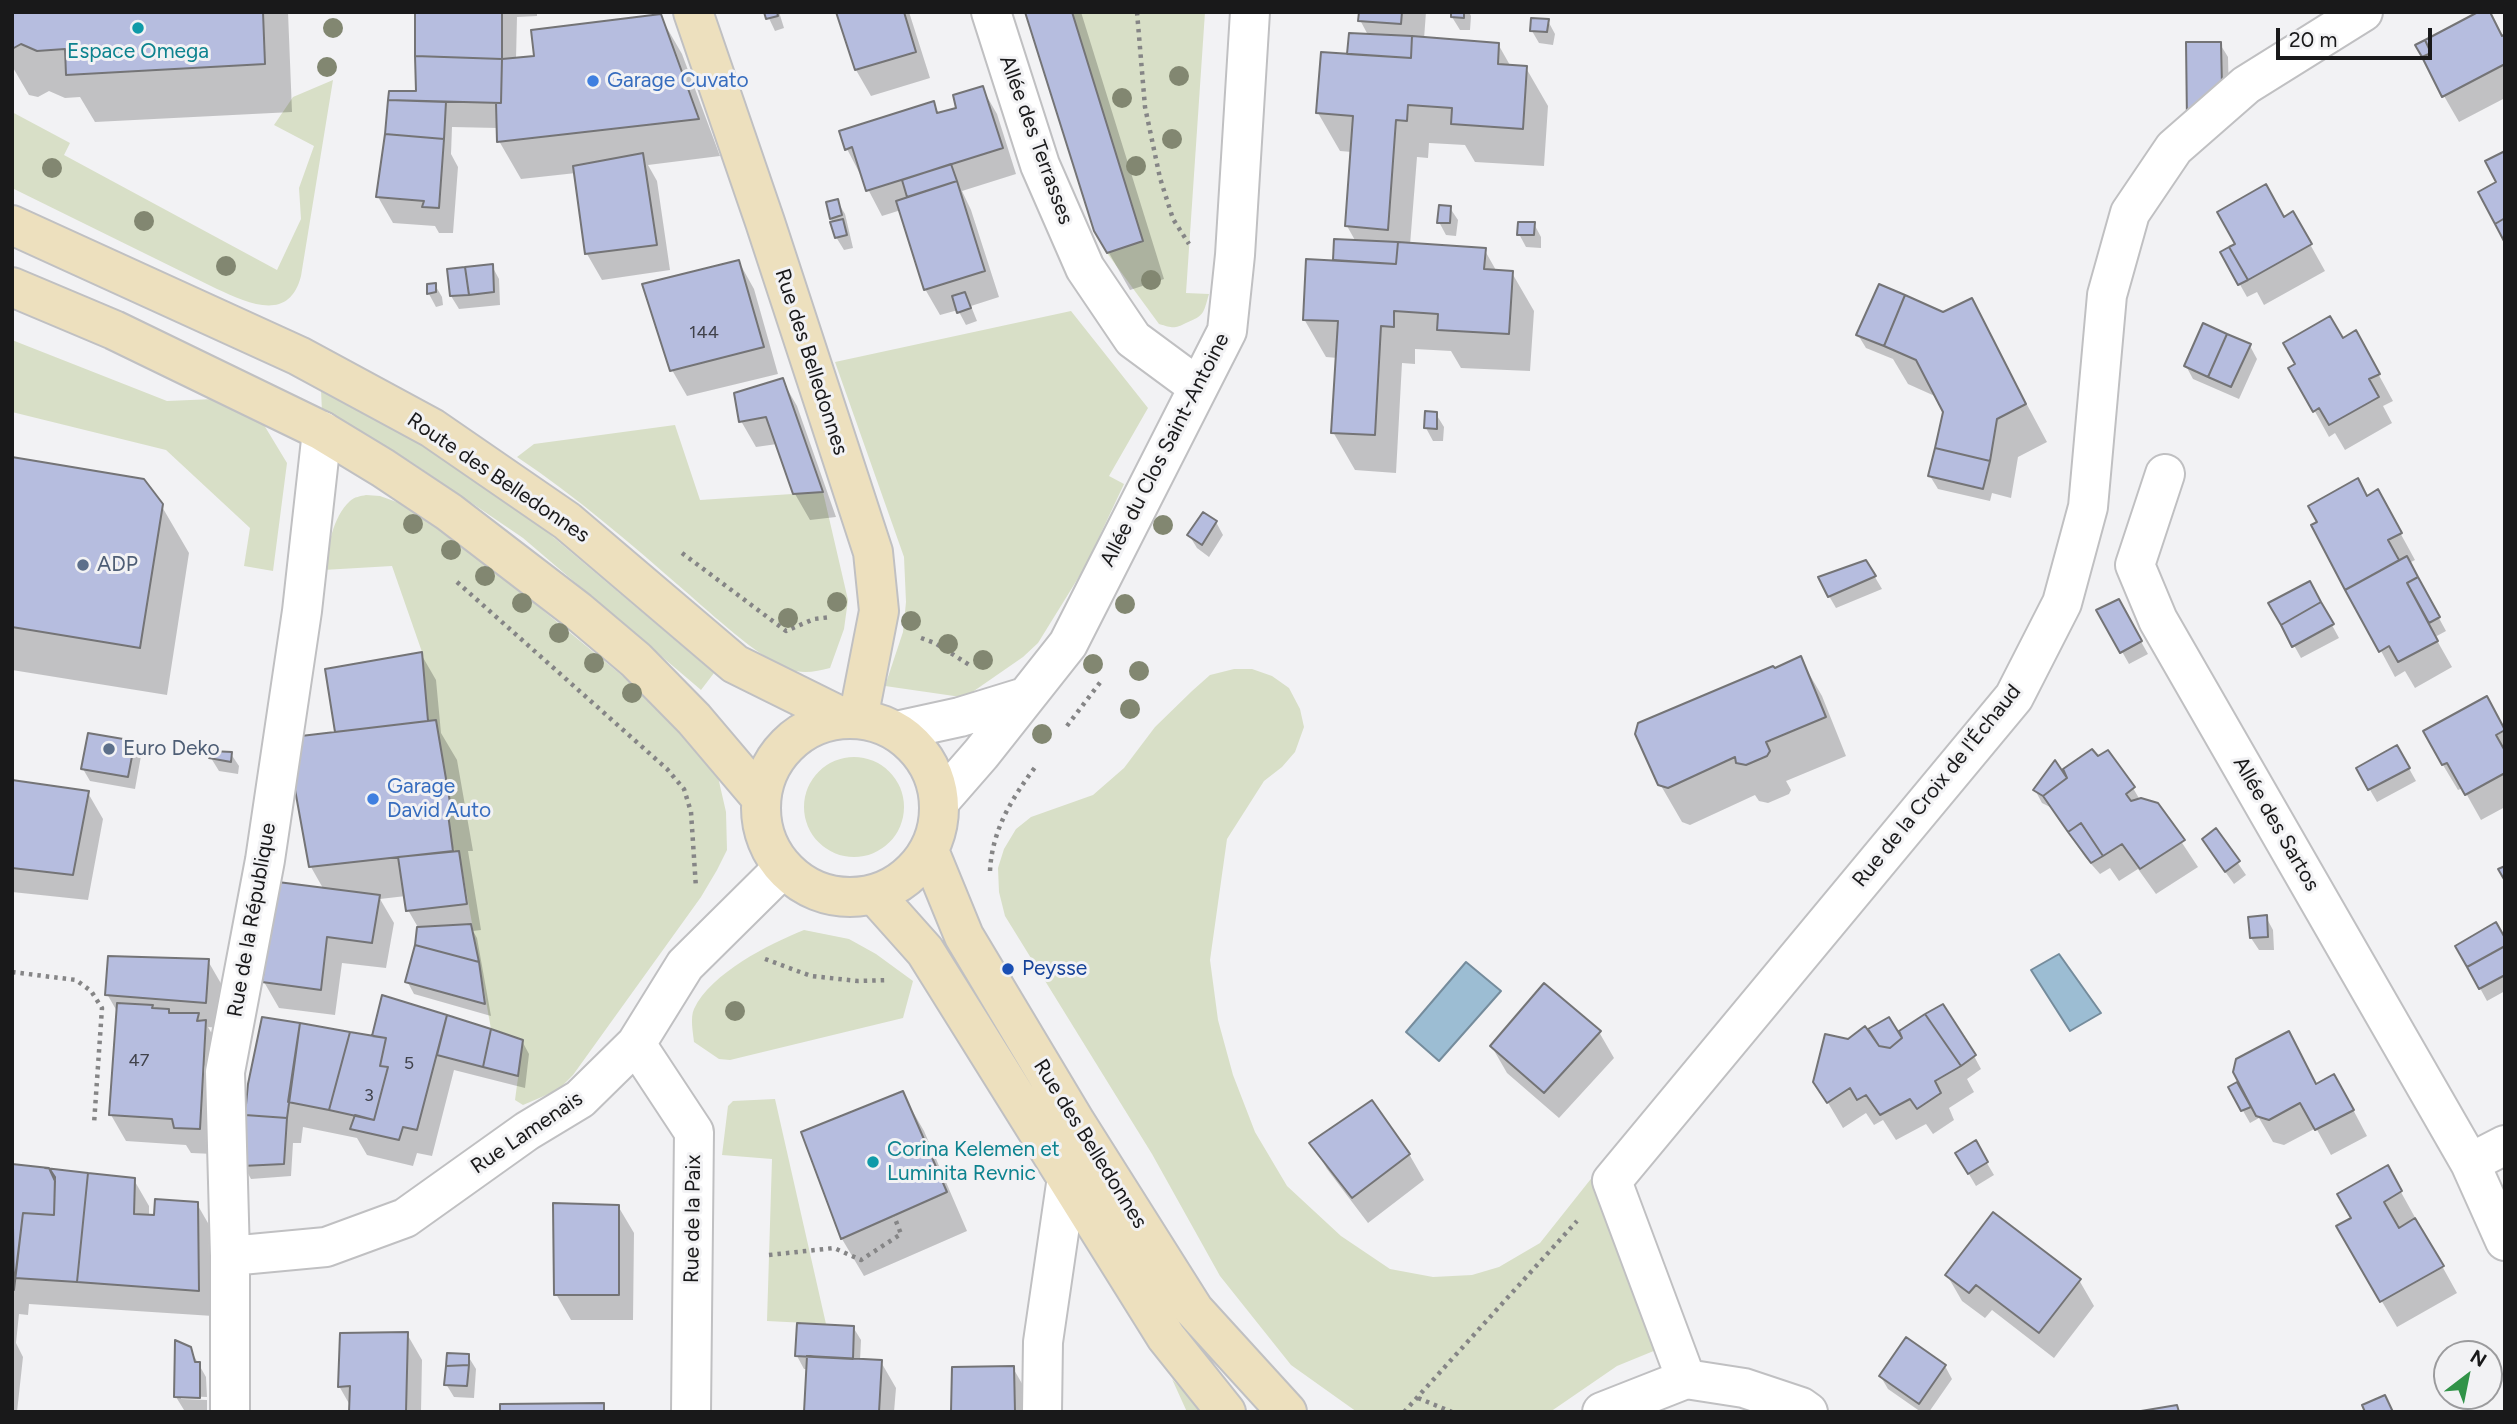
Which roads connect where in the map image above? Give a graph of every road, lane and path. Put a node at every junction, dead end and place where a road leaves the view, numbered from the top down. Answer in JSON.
{"nodes":[{"id":1,"x":693,"y":12,"type":"edge"},
{"id":2,"x":991,"y":12,"type":"edge"},
{"id":3,"x":1137,"y":12,"type":"edge"},
{"id":4,"x":1250,"y":12,"type":"edge"},
{"id":5,"x":2363,"y":12,"type":"edge"},
{"id":6,"x":12,"y":225,"type":"edge"},
{"id":7,"x":1189,"y":245,"type":"dead end"},
{"id":8,"x":12,"y":287,"type":"edge"},
{"id":9,"x":1198,"y":387,"type":"junction"},
{"id":10,"x":321,"y":431,"type":"junction"},
{"id":11,"x":2165,"y":474,"type":"dead end"},
{"id":12,"x":679,"y":551,"type":"dead end"},
{"id":13,"x":453,"y":577,"type":"dead end"},
{"id":14,"x":834,"y":617,"type":"dead end"},
{"id":15,"x":914,"y":636,"type":"dead end"},
{"id":16,"x":977,"y":670,"type":"dead end"},
{"id":17,"x":1104,"y":676,"type":"dead end"},
{"id":18,"x":1025,"y":697,"type":"junction"},
{"id":19,"x":850,"y":719,"type":"junction"},
{"id":20,"x":896,"y":731,"type":"junction"},
{"id":21,"x":1060,"y":735,"type":"dead end"},
{"id":22,"x":1039,"y":762,"type":"dead end"},
{"id":23,"x":761,"y":798,"type":"junction"},
{"id":24,"x":940,"y":801,"type":"junction"},
{"id":25,"x":930,"y":853,"type":"junction"},
{"id":26,"x":783,"y":868,"type":"junction"},
{"id":27,"x":989,"y":874,"type":"dead end"},
{"id":28,"x":696,"y":891,"type":"dead end"},
{"id":29,"x":875,"y":895,"type":"junction"},
{"id":30,"x":765,"y":959,"type":"dead end"},
{"id":31,"x":12,"y":972,"type":"edge"},
{"id":32,"x":892,"y":980,"type":"dead end"},
{"id":33,"x":636,"y":1044,"type":"junction"},
{"id":34,"x":94,"y":1124,"type":"dead end"},
{"id":35,"x":2505,"y":1144,"type":"edge"},
{"id":36,"x":2470,"y":1163,"type":"junction"},
{"id":37,"x":1067,"y":1177,"type":"junction"},
{"id":38,"x":1612,"y":1181,"type":"junction"},
{"id":39,"x":894,"y":1216,"type":"dead end"},
{"id":40,"x":2505,"y":1241,"type":"edge"},
{"id":41,"x":769,"y":1255,"type":"dead end"},
{"id":42,"x":230,"y":1256,"type":"junction"},
{"id":43,"x":1686,"y":1379,"type":"junction"},
{"id":44,"x":1418,"y":1398,"type":"junction"},
{"id":45,"x":1608,"y":1410,"type":"edge"},
{"id":46,"x":230,"y":1412,"type":"edge"},
{"id":47,"x":691,"y":1412,"type":"edge"},
{"id":48,"x":1042,"y":1412,"type":"edge"},
{"id":49,"x":1226,"y":1412,"type":"edge"},
{"id":50,"x":1287,"y":1412,"type":"edge"},
{"id":51,"x":1404,"y":1412,"type":"edge"},
{"id":52,"x":1452,"y":1412,"type":"edge"},
{"id":53,"x":1808,"y":1412,"type":"edge"}],
"edges":[{"from":1,"to":19,"type":"main road","name":"Rue des Belledonnes"},
{"from":2,"to":9,"type":"street","name":"Allée des Terrasses"},
{"from":3,"to":7,"type":"path"},
{"from":4,"to":9,"type":"street","name":"Allée du Clos Saint-Antoine"},
{"from":5,"to":38,"type":"street","name":"Rue de la Croix de l'Échaud"},
{"from":6,"to":19,"type":"main road","name":"Route des Belledonnes"},
{"from":8,"to":10,"type":"main road"},
{"from":9,"to":18,"type":"street","name":"Allée du Clos Saint-Antoine"},
{"from":10,"to":23,"type":"main road"},
{"from":10,"to":42,"type":"street","name":"Rue de la République"},
{"from":11,"to":36,"type":"street","name":"Allée des Sartos"},
{"from":12,"to":14,"type":"path"},
{"from":13,"to":28,"type":"path"},
{"from":15,"to":16,"type":"path"},
{"from":17,"to":21,"type":"path"},
{"from":18,"to":20,"type":"street"},
{"from":18,"to":24,"type":"street","name":"Allée du Clos Saint-Antoine"},
{"from":19,"to":20,"type":"main road"},
{"from":19,"to":23,"type":"main road"},
{"from":20,"to":24,"type":"main road"},
{"from":22,"to":27,"type":"path"},
{"from":23,"to":26,"type":"main road"},
{"from":24,"to":25,"type":"main road"},
{"from":25,"to":29,"type":"main road"},
{"from":25,"to":50,"type":"main road","name":"Rue des Belledonnes"},
{"from":26,"to":29,"type":"main road"},
{"from":26,"to":33,"type":"street","name":"Rue Lamenais"},
{"from":29,"to":37,"type":"main road","name":"Rue des Belledonnes"},
{"from":30,"to":32,"type":"path"},
{"from":31,"to":34,"type":"path"},
{"from":33,"to":42,"type":"street","name":"Rue Lamenais"},
{"from":33,"to":47,"type":"street","name":"Rue de la Paix"},
{"from":35,"to":36,"type":"street"},
{"from":36,"to":40,"type":"street","name":"Allée des Sartos"},
{"from":37,"to":48,"type":"street"},
{"from":37,"to":49,"type":"main road","name":"Rue des Belledonnes"},
{"from":38,"to":43,"type":"street"},
{"from":38,"to":44,"type":"path"},
{"from":39,"to":41,"type":"path"},
{"from":42,"to":46,"type":"street","name":"Rue de la République"},
{"from":43,"to":45,"type":"street"},
{"from":43,"to":53,"type":"street"},
{"from":44,"to":51,"type":"path"},
{"from":44,"to":52,"type":"path"}]}
